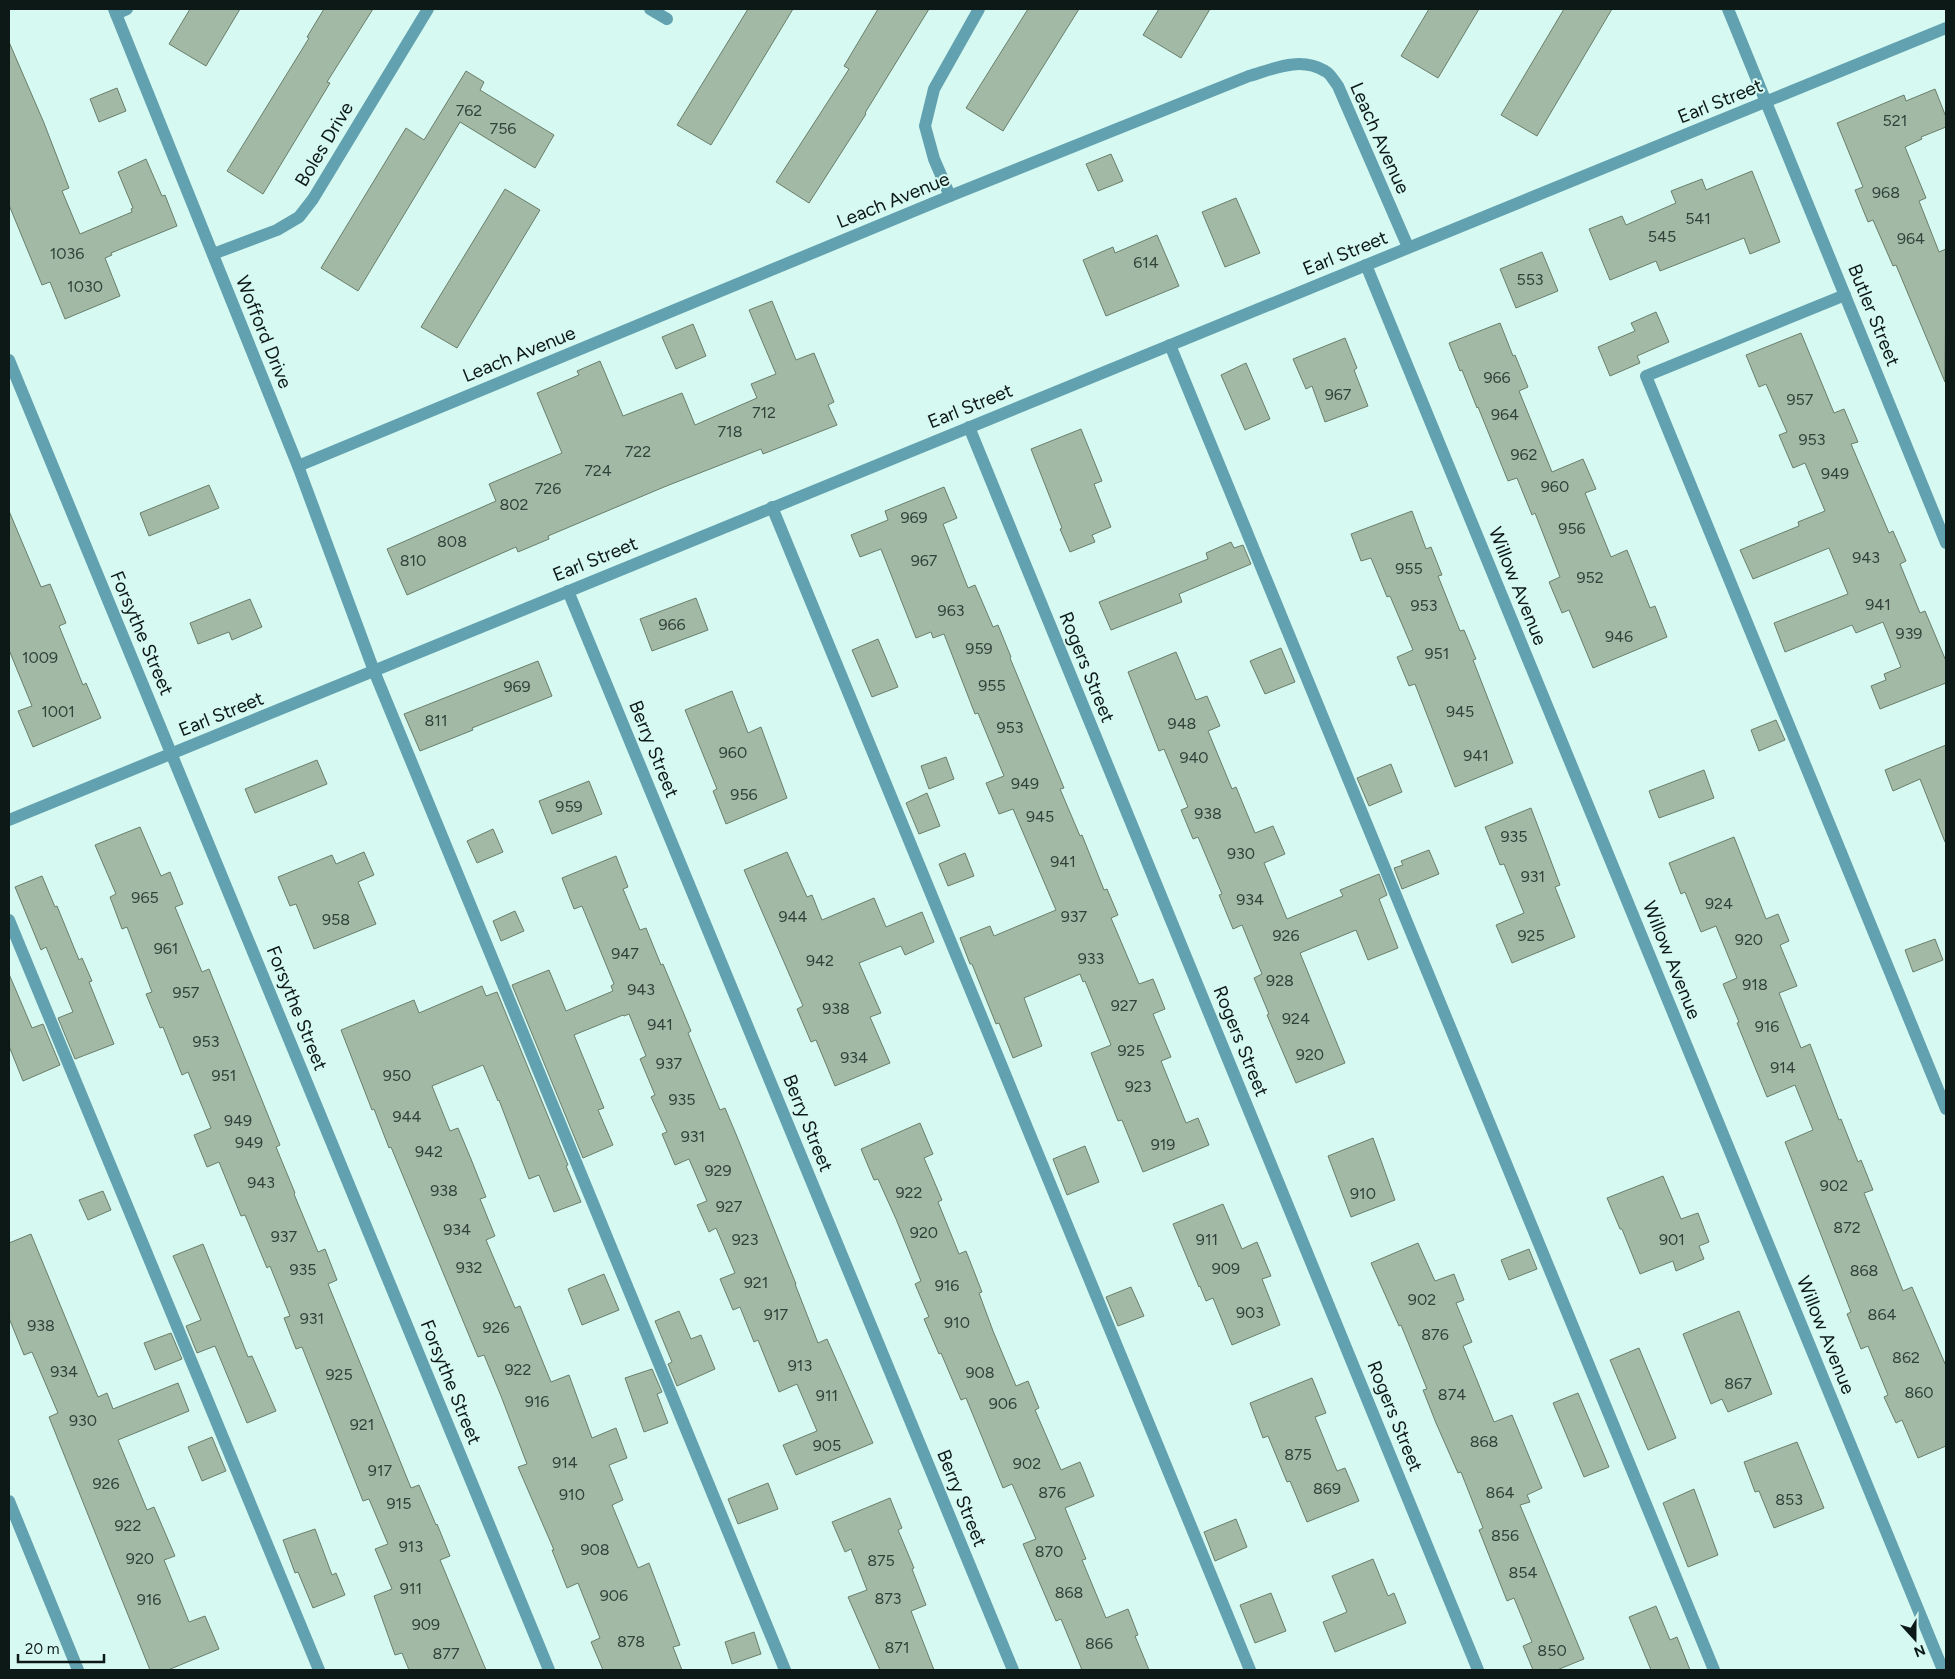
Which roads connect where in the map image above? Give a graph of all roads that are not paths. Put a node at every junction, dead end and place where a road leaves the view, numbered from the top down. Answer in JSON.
{"nodes":[{"id":1,"x":428,"y":9,"type":"edge"},
{"id":2,"x":650,"y":9,"type":"edge"},
{"id":3,"x":979,"y":9,"type":"edge"},
{"id":4,"x":1728,"y":9,"type":"edge"},
{"id":5,"x":119,"y":11,"type":"edge"},
{"id":6,"x":667,"y":19,"type":"dead end"},
{"id":7,"x":1946,"y":28,"type":"edge"},
{"id":8,"x":1767,"y":102,"type":"junction"},
{"id":9,"x":950,"y":196,"type":"junction"},
{"id":10,"x":1408,"y":248,"type":"junction"},
{"id":11,"x":213,"y":254,"type":"junction"},
{"id":12,"x":1366,"y":265,"type":"junction"},
{"id":13,"x":1845,"y":295,"type":"junction"},
{"id":14,"x":1170,"y":345,"type":"junction"},
{"id":15,"x":9,"y":360,"type":"edge"},
{"id":16,"x":969,"y":427,"type":"junction"},
{"id":17,"x":298,"y":466,"type":"junction"},
{"id":18,"x":772,"y":507,"type":"junction"},
{"id":19,"x":1946,"y":543,"type":"edge"},
{"id":20,"x":568,"y":590,"type":"junction"},
{"id":21,"x":374,"y":671,"type":"junction"},
{"id":22,"x":172,"y":754,"type":"junction"},
{"id":23,"x":9,"y":820,"type":"edge"},
{"id":24,"x":9,"y":920,"type":"edge"},
{"id":25,"x":1946,"y":1109,"type":"edge"},
{"id":26,"x":9,"y":1502,"type":"edge"},
{"id":27,"x":78,"y":1670,"type":"edge"},
{"id":28,"x":319,"y":1670,"type":"edge"},
{"id":29,"x":549,"y":1670,"type":"edge"},
{"id":30,"x":785,"y":1670,"type":"edge"},
{"id":31,"x":1013,"y":1670,"type":"edge"},
{"id":32,"x":1250,"y":1670,"type":"edge"},
{"id":33,"x":1478,"y":1670,"type":"edge"},
{"id":34,"x":1714,"y":1670,"type":"edge"},
{"id":35,"x":1943,"y":1670,"type":"edge"}],
"edges":[{"from":1,"to":11,"type":"street","name":"Boles Drive"},
{"from":2,"to":6,"type":"street"},
{"from":3,"to":9,"type":"street"},
{"from":4,"to":8,"type":"street","name":"Butler Street"},
{"from":5,"to":11,"type":"street","name":"Wofford Drive"},
{"from":7,"to":8,"type":"street","name":"Earl Street"},
{"from":8,"to":10,"type":"street","name":"Earl Street"},
{"from":8,"to":13,"type":"street","name":"Butler Street"},
{"from":9,"to":10,"type":"street","name":"Leach Avenue"},
{"from":9,"to":17,"type":"street","name":"Leach Avenue"},
{"from":10,"to":12,"type":"street","name":"Earl Street"},
{"from":11,"to":17,"type":"street","name":"Wofford Drive"},
{"from":12,"to":14,"type":"street","name":"Earl Street"},
{"from":12,"to":35,"type":"street","name":"Willow Avenue"},
{"from":13,"to":19,"type":"street","name":"Butler Street"},
{"from":13,"to":25,"type":"street"},
{"from":14,"to":16,"type":"street","name":"Earl Street"},
{"from":14,"to":34,"type":"street"},
{"from":15,"to":22,"type":"street","name":"Forsythe Street"},
{"from":16,"to":18,"type":"street","name":"Earl Street"},
{"from":16,"to":33,"type":"street","name":"Rogers Street"},
{"from":17,"to":21,"type":"street","name":"Wofford Drive"},
{"from":18,"to":20,"type":"street","name":"Earl Street"},
{"from":18,"to":32,"type":"street"},
{"from":20,"to":21,"type":"street","name":"Earl Street"},
{"from":20,"to":31,"type":"street","name":"Berry Street"},
{"from":21,"to":22,"type":"street","name":"Earl Street"},
{"from":21,"to":30,"type":"street","name":"Wofford Drive"},
{"from":22,"to":23,"type":"street","name":"Earl Street"},
{"from":22,"to":29,"type":"street","name":"Forsythe Street"},
{"from":24,"to":28,"type":"street"},
{"from":26,"to":27,"type":"street"}]}
